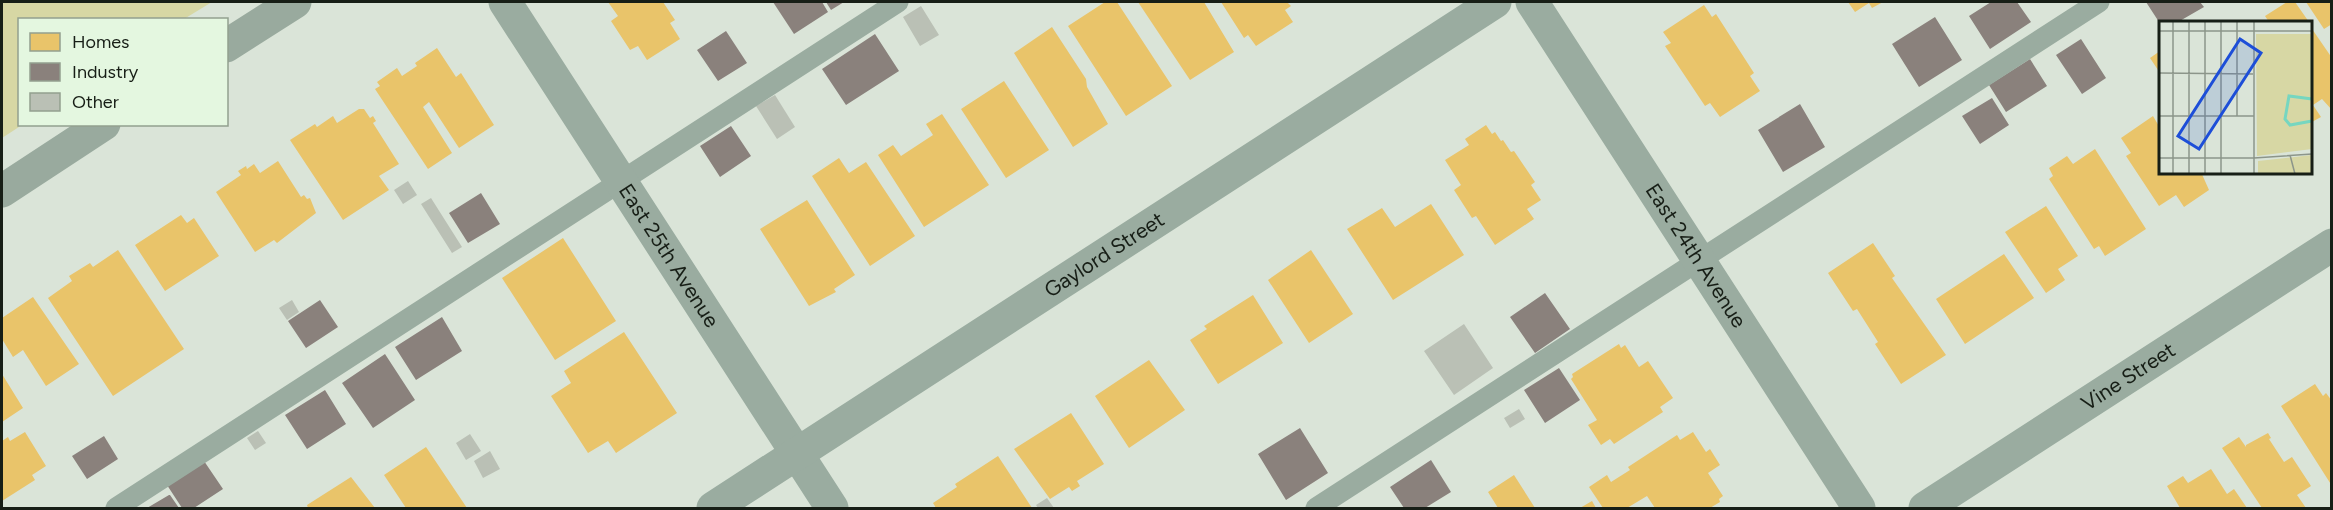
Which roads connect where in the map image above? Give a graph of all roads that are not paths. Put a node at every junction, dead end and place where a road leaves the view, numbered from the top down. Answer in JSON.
{"nodes":[{"id":1,"x":295,"y":2,"type":"edge"},
{"id":2,"x":505,"y":2,"type":"edge"},
{"id":3,"x":898,"y":2,"type":"edge"},
{"id":4,"x":1496,"y":2,"type":"edge"},
{"id":5,"x":1532,"y":2,"type":"edge"},
{"id":6,"x":2099,"y":2,"type":"edge"},
{"id":7,"x":228,"y":45,"type":"edge"},
{"id":8,"x":101,"y":126,"type":"edge"},
{"id":9,"x":621,"y":181,"type":"junction"},
{"id":10,"x":2,"y":191,"type":"edge"},
{"id":11,"x":2331,"y":245,"type":"edge"},
{"id":12,"x":1698,"y":262,"type":"junction"},
{"id":13,"x":797,"y":454,"type":"junction"},
{"id":14,"x":116,"y":508,"type":"edge"},
{"id":15,"x":713,"y":508,"type":"edge"},
{"id":16,"x":832,"y":508,"type":"edge"},
{"id":17,"x":1316,"y":508,"type":"edge"},
{"id":18,"x":1859,"y":508,"type":"edge"},
{"id":19,"x":1925,"y":508,"type":"edge"}],
"edges":[{"from":1,"to":7,"type":"main road"},
{"from":2,"to":9,"type":"street","name":"East 25th Avenue"},
{"from":3,"to":9,"type":"lane"},
{"from":4,"to":13,"type":"street","name":"Gaylord Street"},
{"from":5,"to":12,"type":"street","name":"East 24th Avenue"},
{"from":6,"to":12,"type":"lane"},
{"from":8,"to":10,"type":"main road"},
{"from":9,"to":13,"type":"street","name":"East 25th Avenue"},
{"from":9,"to":14,"type":"lane"},
{"from":11,"to":19,"type":"street","name":"Vine Street"},
{"from":12,"to":17,"type":"lane"},
{"from":12,"to":18,"type":"street","name":"East 24th Avenue"},
{"from":13,"to":15,"type":"street","name":"Gaylord Street"},
{"from":13,"to":16,"type":"street","name":"East 25th Avenue"}]}
